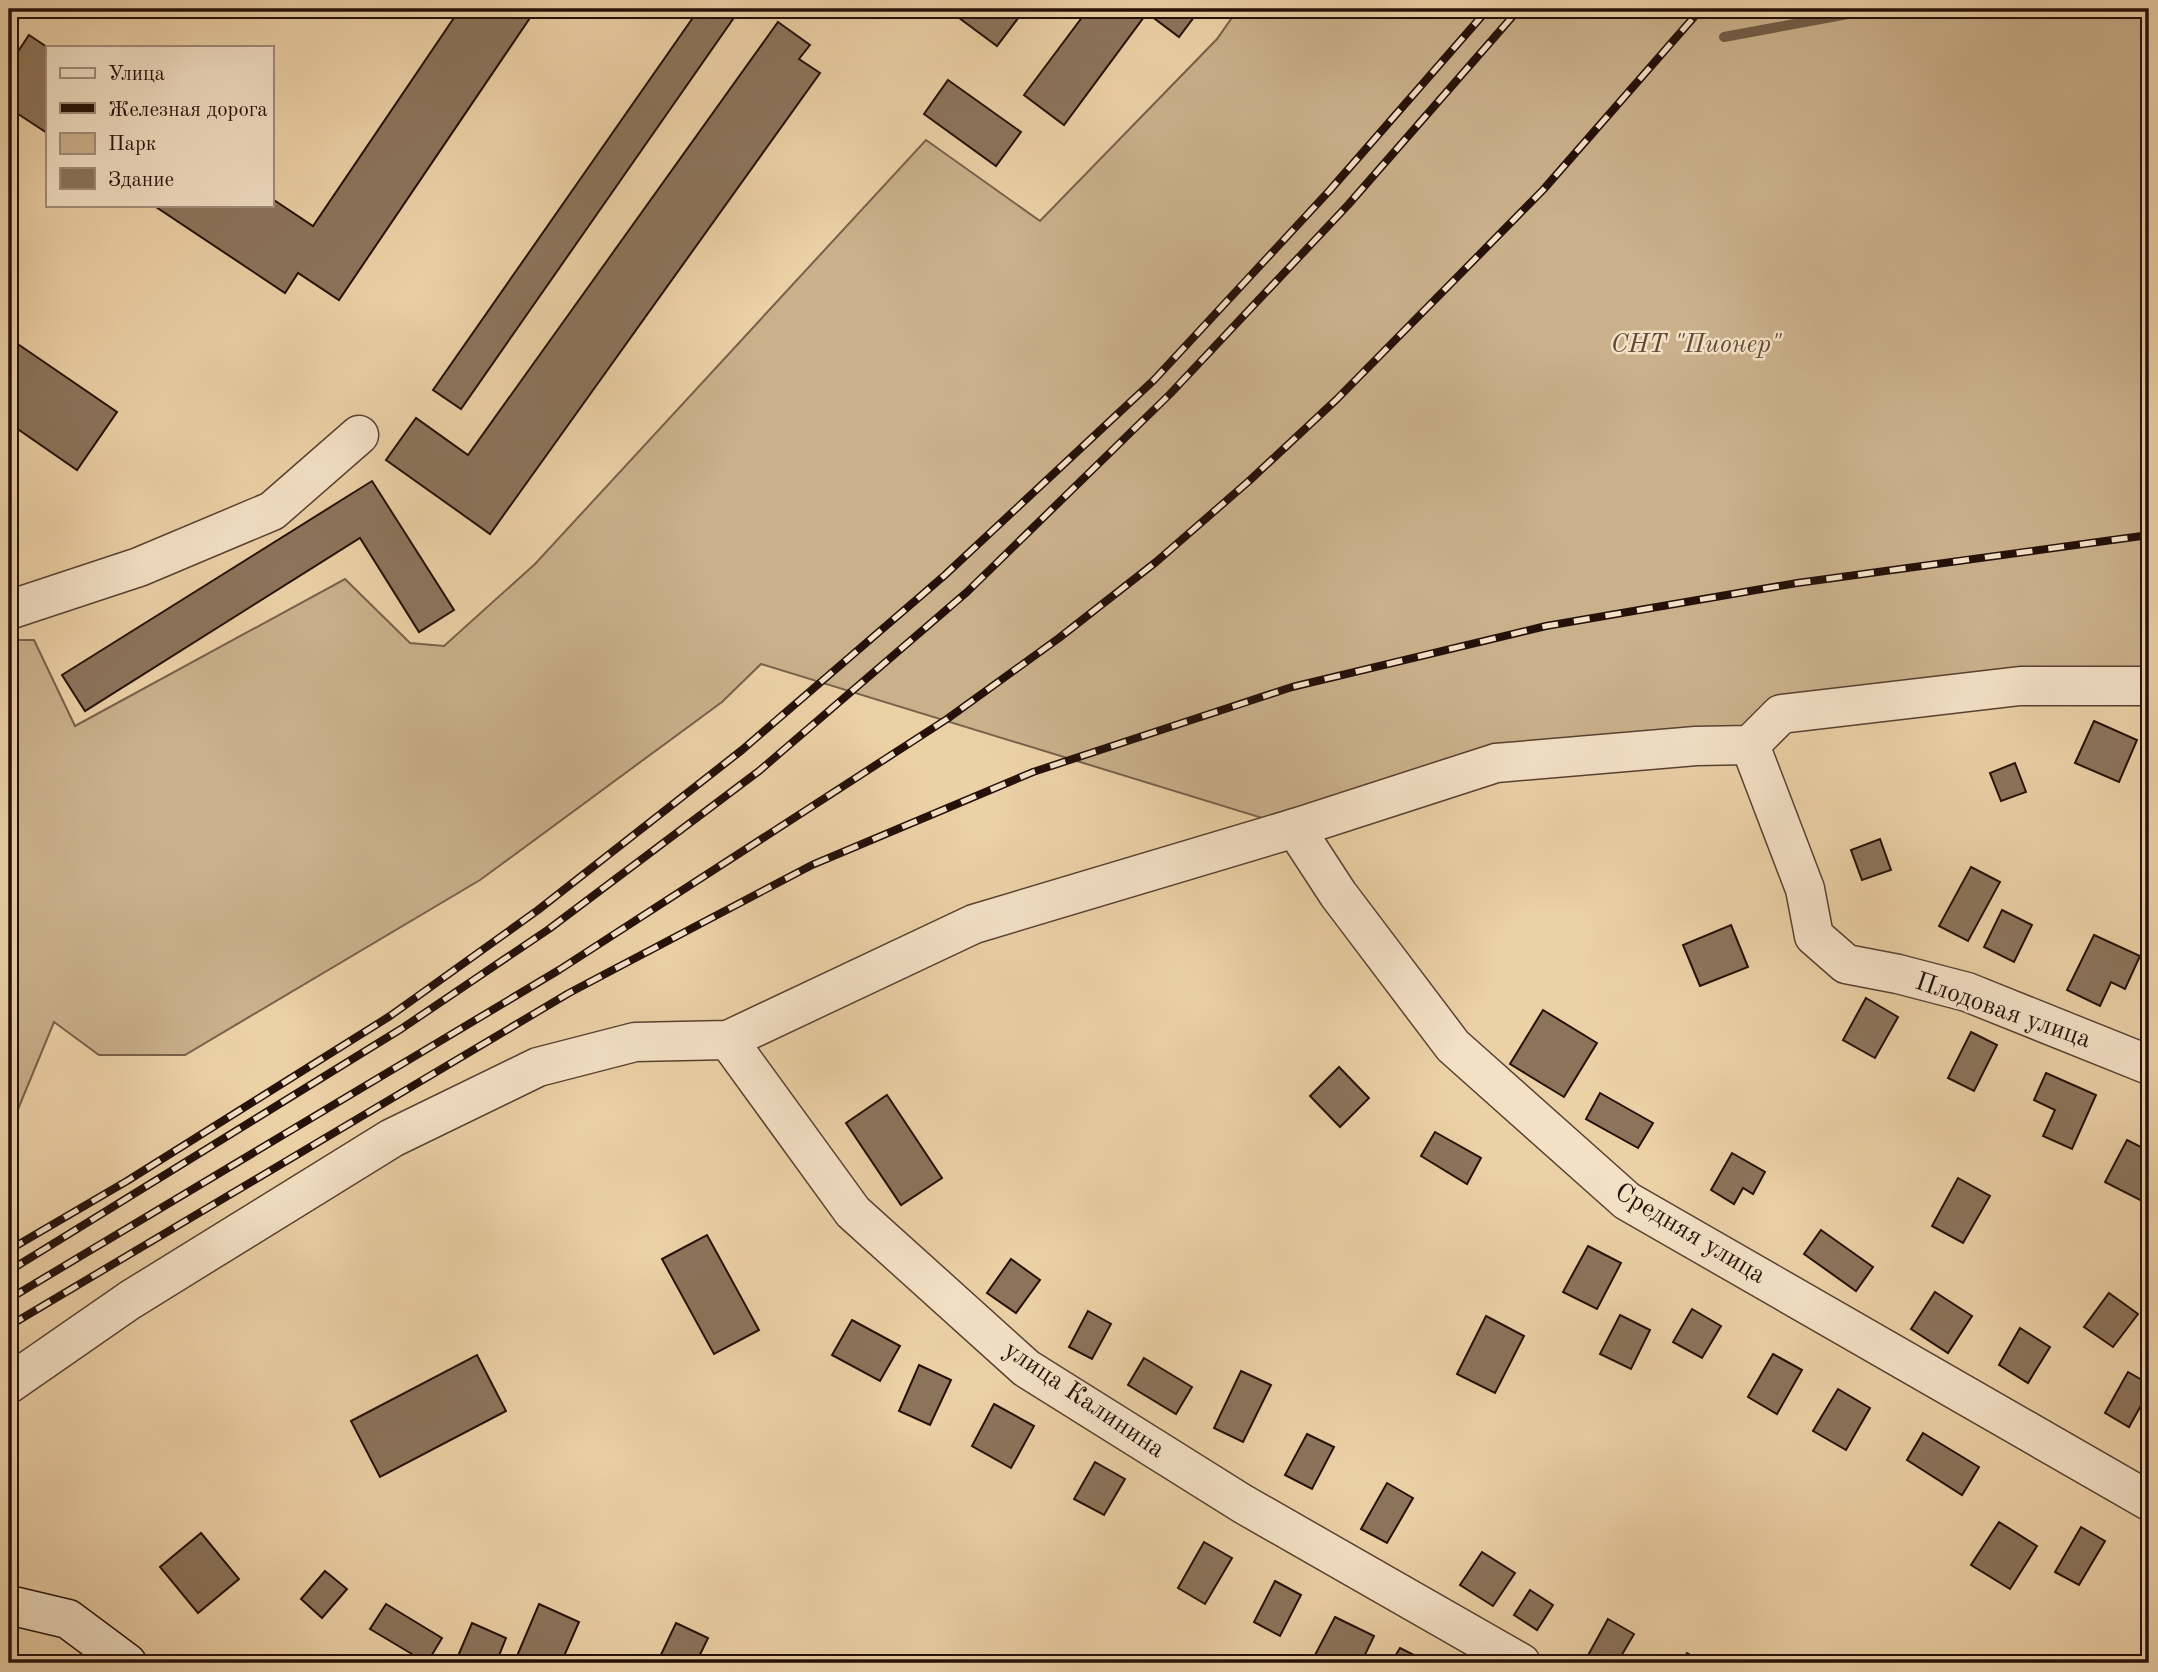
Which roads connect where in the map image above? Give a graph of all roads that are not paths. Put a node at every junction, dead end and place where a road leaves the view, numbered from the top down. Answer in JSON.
{"nodes":[{"id":1,"x":359,"y":435,"type":"dead end"},
{"id":2,"x":9,"y":610,"type":"edge"},
{"id":3,"x":2149,"y":685,"type":"edge"},
{"id":4,"x":1750,"y":745,"type":"junction"},
{"id":5,"x":1295,"y":828,"type":"junction"},
{"id":6,"x":728,"y":1040,"type":"junction"},
{"id":7,"x":2149,"y":1065,"type":"edge"},
{"id":8,"x":9,"y":1384,"type":"edge"},
{"id":9,"x":2149,"y":1501,"type":"edge"},
{"id":10,"x":9,"y":1605,"type":"edge"},
{"id":11,"x":127,"y":1663,"type":"edge"},
{"id":12,"x":1521,"y":1663,"type":"edge"}],
"edges":[{"from":1,"to":2,"type":"street"},
{"from":3,"to":4,"type":"street"},
{"from":4,"to":5,"type":"street"},
{"from":4,"to":7,"type":"street","name":"Плодовая улица"},
{"from":5,"to":6,"type":"street"},
{"from":5,"to":9,"type":"street","name":"Средняя улица"},
{"from":6,"to":8,"type":"street"},
{"from":6,"to":12,"type":"street","name":"улица Калинина"},
{"from":10,"to":11,"type":"street"}]}
